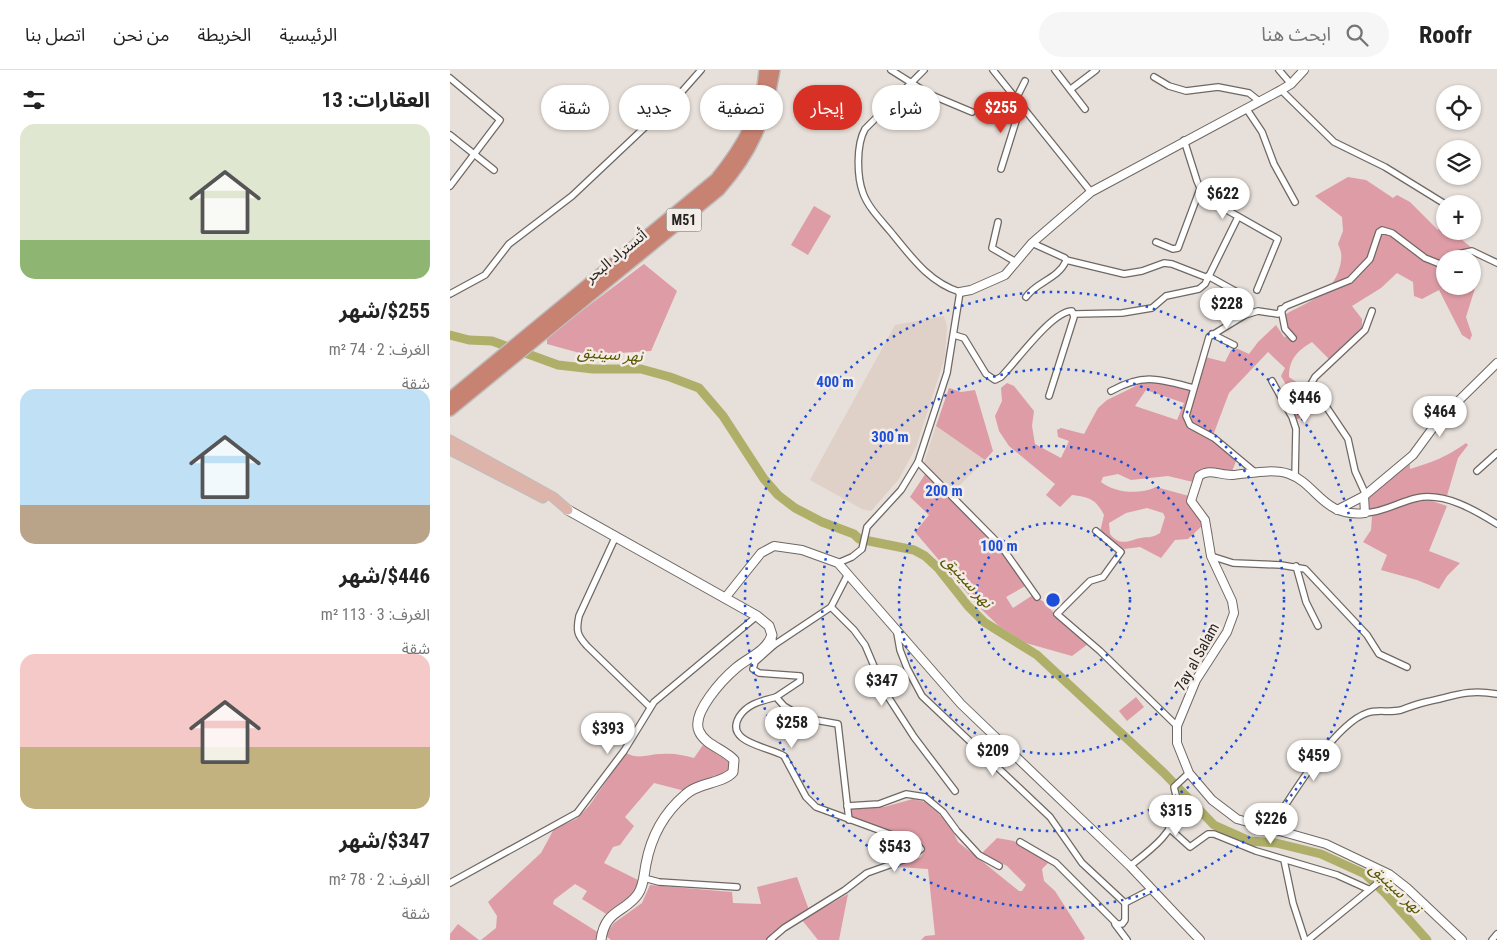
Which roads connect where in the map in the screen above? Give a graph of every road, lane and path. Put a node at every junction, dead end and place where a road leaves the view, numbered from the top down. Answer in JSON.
{"nodes":[{"id":1,"x":701,"y":70,"type":"edge"},
{"id":2,"x":765,"y":70,"type":"edge"},
{"id":3,"x":774,"y":70,"type":"edge"},
{"id":4,"x":892,"y":70,"type":"edge"},
{"id":5,"x":924,"y":70,"type":"edge"},
{"id":6,"x":992,"y":70,"type":"edge"},
{"id":7,"x":1055,"y":70,"type":"edge"},
{"id":8,"x":1096,"y":70,"type":"edge"},
{"id":9,"x":1279,"y":70,"type":"edge"},
{"id":10,"x":1304,"y":70,"type":"edge"},
{"id":11,"x":1154,"y":77,"type":"dead end"},
{"id":12,"x":450,"y":78,"type":"edge"},
{"id":13,"x":1025,"y":81,"type":"dead end"},
{"id":14,"x":911,"y":82,"type":"junction"},
{"id":15,"x":1291,"y":84,"type":"junction"},
{"id":16,"x":1071,"y":89,"type":"junction"},
{"id":17,"x":1281,"y":90,"type":"junction"},
{"id":18,"x":1016,"y":99,"type":"junction"},
{"id":19,"x":1259,"y":101,"type":"junction"},
{"id":20,"x":1021,"y":105,"type":"junction"},
{"id":21,"x":1246,"y":108,"type":"junction"},
{"id":22,"x":1085,"y":109,"type":"dead end"},
{"id":23,"x":972,"y":112,"type":"dead end"},
{"id":24,"x":450,"y":135,"type":"edge"},
{"id":25,"x":1184,"y":140,"type":"junction"},
{"id":26,"x":475,"y":156,"type":"junction"},
{"id":27,"x":1001,"y":169,"type":"dead end"},
{"id":28,"x":494,"y":170,"type":"dead end"},
{"id":29,"x":450,"y":186,"type":"edge"},
{"id":30,"x":1200,"y":189,"type":"junction"},
{"id":31,"x":1091,"y":192,"type":"junction"},
{"id":32,"x":1436,"y":198,"type":"edge"},
{"id":33,"x":1295,"y":202,"type":"dead end"},
{"id":34,"x":1238,"y":217,"type":"junction"},
{"id":35,"x":998,"y":222,"type":"dead end"},
{"id":36,"x":1156,"y":242,"type":"dead end"},
{"id":37,"x":1032,"y":243,"type":"junction"},
{"id":38,"x":1481,"y":255,"type":"edge"},
{"id":39,"x":1066,"y":260,"type":"junction"},
{"id":40,"x":1016,"y":262,"type":"junction"},
{"id":41,"x":1436,"y":262,"type":"edge"},
{"id":42,"x":1497,"y":263,"type":"edge"},
{"id":43,"x":1208,"y":277,"type":"junction"},
{"id":44,"x":1257,"y":290,"type":"dead end"},
{"id":45,"x":1235,"y":291,"type":"dead end"},
{"id":46,"x":960,"y":292,"type":"junction"},
{"id":47,"x":450,"y":294,"type":"edge"},
{"id":48,"x":1026,"y":297,"type":"dead end"},
{"id":49,"x":1281,"y":309,"type":"junction"},
{"id":50,"x":1372,"y":311,"type":"dead end"},
{"id":51,"x":1074,"y":314,"type":"junction"},
{"id":52,"x":538,"y":332,"type":"junction"},
{"id":53,"x":1212,"y":334,"type":"junction"},
{"id":54,"x":954,"y":335,"type":"junction"},
{"id":55,"x":1293,"y":338,"type":"dead end"},
{"id":56,"x":1234,"y":345,"type":"dead end"},
{"id":57,"x":1496,"y":363,"type":"edge"},
{"id":58,"x":500,"y":364,"type":"junction"},
{"id":59,"x":1272,"y":380,"type":"dead end"},
{"id":60,"x":1194,"y":388,"type":"junction"},
{"id":61,"x":1111,"y":391,"type":"dead end"},
{"id":62,"x":1049,"y":396,"type":"dead end"},
{"id":63,"x":450,"y":398,"type":"edge"},
{"id":64,"x":450,"y":410,"type":"edge"},
{"id":65,"x":453,"y":447,"type":"edge"},
{"id":66,"x":1497,"y":453,"type":"edge"},
{"id":67,"x":918,"y":462,"type":"junction"},
{"id":68,"x":1477,"y":471,"type":"dead end"},
{"id":69,"x":1256,"y":473,"type":"junction"},
{"id":70,"x":1295,"y":477,"type":"junction"},
{"id":71,"x":1364,"y":494,"type":"junction"},
{"id":72,"x":1337,"y":510,"type":"junction"},
{"id":73,"x":1364,"y":514,"type":"junction"},
{"id":74,"x":1497,"y":524,"type":"edge"},
{"id":75,"x":1096,"y":531,"type":"dead end"},
{"id":76,"x":615,"y":538,"type":"junction"},
{"id":77,"x":1211,"y":556,"type":"junction"},
{"id":78,"x":838,"y":564,"type":"junction"},
{"id":79,"x":1296,"y":566,"type":"junction"},
{"id":80,"x":848,"y":574,"type":"junction"},
{"id":81,"x":1038,"y":596,"type":"dead end"},
{"id":82,"x":725,"y":598,"type":"junction"},
{"id":83,"x":831,"y":607,"type":"junction"},
{"id":84,"x":757,"y":616,"type":"junction"},
{"id":85,"x":1318,"y":626,"type":"dead end"},
{"id":86,"x":897,"y":633,"type":"junction"},
{"id":87,"x":773,"y":640,"type":"junction"},
{"id":88,"x":1407,"y":667,"type":"dead end"},
{"id":89,"x":1497,"y":694,"type":"edge"},
{"id":90,"x":776,"y":697,"type":"junction"},
{"id":91,"x":650,"y":707,"type":"junction"},
{"id":92,"x":1177,"y":726,"type":"junction"},
{"id":93,"x":1185,"y":775,"type":"junction"},
{"id":94,"x":955,"y":791,"type":"dead end"},
{"id":95,"x":847,"y":806,"type":"junction"},
{"id":96,"x":849,"y":820,"type":"junction"},
{"id":97,"x":1169,"y":828,"type":"junction"},
{"id":98,"x":1270,"y":829,"type":"junction"},
{"id":99,"x":1020,"y":842,"type":"dead end"},
{"id":100,"x":1284,"y":860,"type":"junction"},
{"id":101,"x":999,"y":866,"type":"dead end"},
{"id":102,"x":1130,"y":866,"type":"junction"},
{"id":103,"x":1386,"y":876,"type":"junction"},
{"id":104,"x":644,"y":878,"type":"junction"},
{"id":105,"x":450,"y":883,"type":"edge"},
{"id":106,"x":737,"y":887,"type":"dead end"},
{"id":107,"x":1370,"y":888,"type":"junction"},
{"id":108,"x":1152,"y":889,"type":"junction"},
{"id":109,"x":1125,"y":903,"type":"junction"},
{"id":110,"x":1114,"y":922,"type":"junction"},
{"id":111,"x":1497,"y":934,"type":"edge"},
{"id":112,"x":604,"y":938,"type":"edge"},
{"id":113,"x":770,"y":940,"type":"edge"},
{"id":114,"x":1127,"y":940,"type":"edge"},
{"id":115,"x":1200,"y":940,"type":"edge"},
{"id":116,"x":1306,"y":940,"type":"edge"},
{"id":117,"x":1462,"y":940,"type":"edge"},
{"id":118,"x":1492,"y":940,"type":"edge"}],
"edges":[{"from":1,"to":47,"type":"street"},
{"from":2,"to":52,"type":"highway","name":"أتستراد البحر","number":"M51"},
{"from":3,"to":52,"type":"highway","name":"أتستراد البحر","number":"M51"},
{"from":4,"to":14,"type":"street"},
{"from":5,"to":14,"type":"street"},
{"from":6,"to":18,"type":"street"},
{"from":7,"to":16,"type":"street"},
{"from":8,"to":16,"type":"street"},
{"from":9,"to":15,"type":"street"},
{"from":10,"to":15,"type":"street"},
{"from":11,"to":19,"type":"street"},
{"from":12,"to":26,"type":"street"},
{"from":13,"to":18,"type":"street"},
{"from":14,"to":23,"type":"street"},
{"from":14,"to":46,"type":"street"},
{"from":15,"to":17,"type":"street"},
{"from":16,"to":22,"type":"street"},
{"from":17,"to":19,"type":"street"},
{"from":17,"to":32,"type":"street"},
{"from":18,"to":20,"type":"street"},
{"from":19,"to":21,"type":"street"},
{"from":20,"to":27,"type":"street"},
{"from":20,"to":31,"type":"street"},
{"from":21,"to":25,"type":"street"},
{"from":21,"to":33,"type":"street"},
{"from":24,"to":26,"type":"street"},
{"from":25,"to":30,"type":"street"},
{"from":25,"to":31,"type":"street"},
{"from":26,"to":28,"type":"street"},
{"from":26,"to":29,"type":"street"},
{"from":30,"to":34,"type":"street"},
{"from":30,"to":36,"type":"street"},
{"from":31,"to":37,"type":"street"},
{"from":34,"to":43,"type":"street"},
{"from":34,"to":44,"type":"street"},
{"from":35,"to":40,"type":"street"},
{"from":37,"to":39,"type":"street"},
{"from":37,"to":40,"type":"street"},
{"from":38,"to":42,"type":"street"},
{"from":39,"to":43,"type":"street"},
{"from":39,"to":48,"type":"street"},
{"from":40,"to":46,"type":"street"},
{"from":41,"to":49,"type":"street"},
{"from":43,"to":45,"type":"street"},
{"from":43,"to":51,"type":"street"},
{"from":46,"to":54,"type":"street"},
{"from":49,"to":53,"type":"street"},
{"from":49,"to":55,"type":"street"},
{"from":50,"to":71,"type":"street"},
{"from":51,"to":54,"type":"street"},
{"from":51,"to":62,"type":"street"},
{"from":52,"to":58,"type":"highway","name":"أتستراد البحر","number":"M51"},
{"from":53,"to":56,"type":"street"},
{"from":53,"to":60,"type":"street"},
{"from":54,"to":67,"type":"street"},
{"from":57,"to":71,"type":"street"},
{"from":58,"to":63,"type":"highway","name":"أتستراد البحر","number":"M51"},
{"from":58,"to":64,"type":"highway","name":"أتستراد البحر","number":"M51"},
{"from":59,"to":70,"type":"street"},
{"from":60,"to":61,"type":"street"},
{"from":60,"to":69,"type":"street"},
{"from":65,"to":76,"type":"main road"},
{"from":66,"to":68,"type":"street"},
{"from":67,"to":78,"type":"street"},
{"from":67,"to":81,"type":"street"},
{"from":69,"to":70,"type":"street","name":"7ay al Salam"},
{"from":69,"to":77,"type":"street","name":"7ay al Salam"},
{"from":70,"to":72,"type":"street","name":"7ay al Salam"},
{"from":71,"to":72,"type":"street"},
{"from":71,"to":73,"type":"street"},
{"from":72,"to":73,"type":"street"},
{"from":73,"to":74,"type":"street"},
{"from":75,"to":92,"type":"street"},
{"from":76,"to":82,"type":"main road"},
{"from":76,"to":91,"type":"street"},
{"from":77,"to":79,"type":"street"},
{"from":77,"to":92,"type":"street","name":"7ay al Salam"},
{"from":78,"to":80,"type":"street"},
{"from":78,"to":82,"type":"street"},
{"from":79,"to":85,"type":"street"},
{"from":79,"to":88,"type":"street"},
{"from":80,"to":83,"type":"street"},
{"from":80,"to":86,"type":"street"},
{"from":82,"to":84,"type":"main road"},
{"from":83,"to":87,"type":"street"},
{"from":83,"to":94,"type":"street"},
{"from":84,"to":87,"type":"main road"},
{"from":84,"to":91,"type":"street"},
{"from":86,"to":102,"type":"street"},
{"from":86,"to":109,"type":"street"},
{"from":87,"to":90,"type":"street"},
{"from":87,"to":104,"type":"main road"},
{"from":89,"to":98,"type":"street"},
{"from":90,"to":95,"type":"street"},
{"from":90,"to":96,"type":"street"},
{"from":91,"to":105,"type":"street"},
{"from":92,"to":93,"type":"street","name":"7ay al Salam"},
{"from":93,"to":97,"type":"street"},
{"from":93,"to":98,"type":"street","name":"7ay al Salam"},
{"from":95,"to":96,"type":"street"},
{"from":95,"to":101,"type":"street"},
{"from":96,"to":113,"type":"street"},
{"from":97,"to":100,"type":"street"},
{"from":97,"to":102,"type":"street"},
{"from":98,"to":103,"type":"street","name":"7ay al Salam"},
{"from":99,"to":110,"type":"street"},
{"from":100,"to":107,"type":"street"},
{"from":100,"to":116,"type":"street"},
{"from":102,"to":108,"type":"street"},
{"from":103,"to":107,"type":"street"},
{"from":103,"to":117,"type":"street","name":"7ay al Salam"},
{"from":104,"to":106,"type":"street"},
{"from":104,"to":112,"type":"main road"},
{"from":107,"to":116,"type":"street"},
{"from":108,"to":109,"type":"street"},
{"from":108,"to":115,"type":"street"},
{"from":109,"to":110,"type":"street"},
{"from":110,"to":114,"type":"street"},
{"from":111,"to":118,"type":"street"}]}
